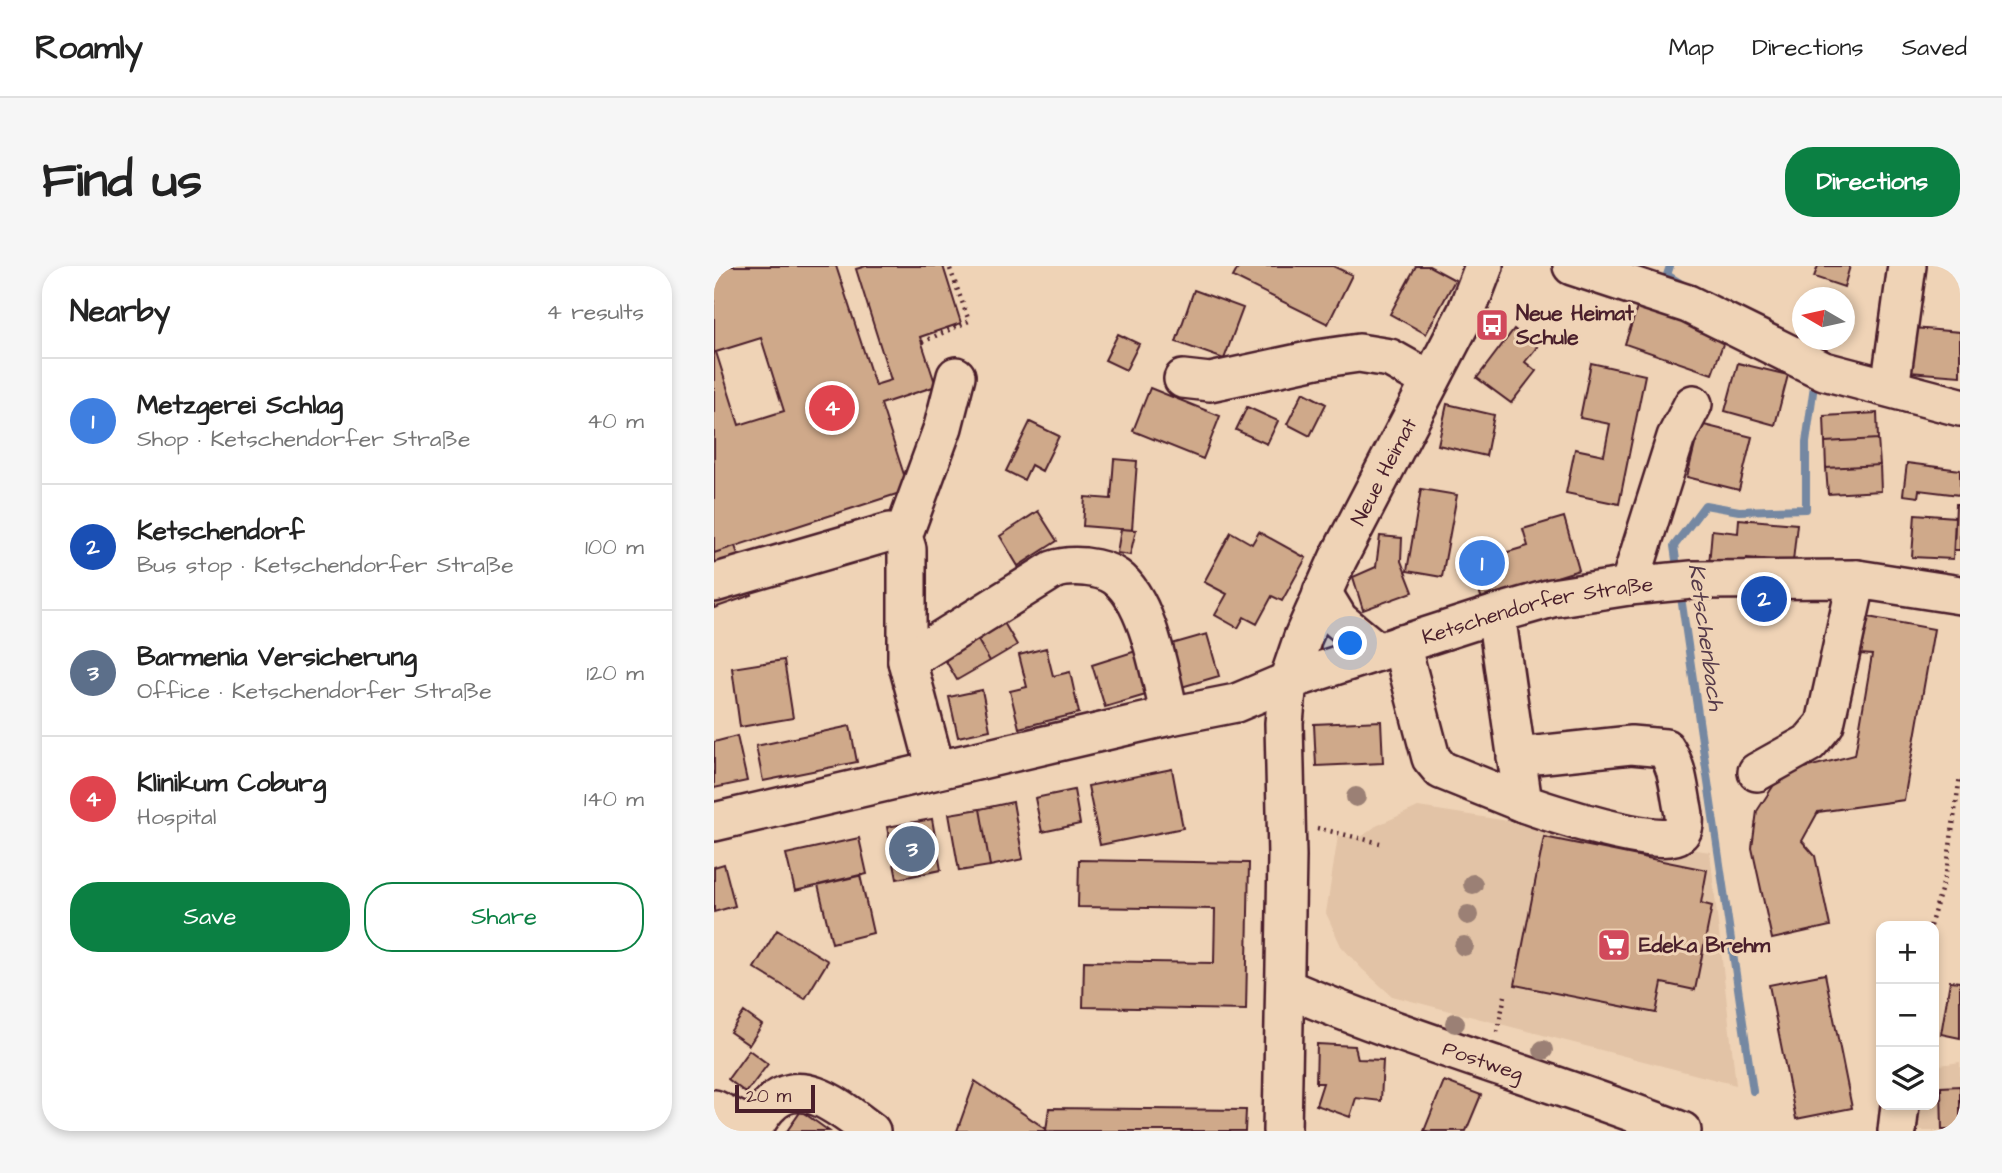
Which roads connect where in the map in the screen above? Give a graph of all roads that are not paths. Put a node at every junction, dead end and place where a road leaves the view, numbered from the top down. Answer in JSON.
{"nodes":[{"id":1,"x":1484,"y":266,"type":"edge"},
{"id":2,"x":1572,"y":266,"type":"edge"},
{"id":3,"x":1907,"y":266,"type":"edge"},
{"id":4,"x":956,"y":376,"type":"dead end"},
{"id":5,"x":1183,"y":379,"type":"dead end"},
{"id":6,"x":1429,"y":380,"type":"junction"},
{"id":7,"x":1889,"y":388,"type":"junction"},
{"id":8,"x":1693,"y":404,"type":"dead end"},
{"id":9,"x":1960,"y":407,"type":"edge"},
{"id":10,"x":903,"y":536,"type":"junction"},
{"id":11,"x":1857,"y":579,"type":"junction"},
{"id":12,"x":714,"y":583,"type":"edge"},
{"id":13,"x":1629,"y":586,"type":"junction"},
{"id":14,"x":1322,"y":592,"type":"junction"},
{"id":15,"x":1960,"y":595,"type":"edge"},
{"id":16,"x":1496,"y":614,"type":"junction"},
{"id":17,"x":1389,"y":648,"type":"junction"},
{"id":18,"x":907,"y":661,"type":"junction"},
{"id":19,"x":1288,"y":681,"type":"junction"},
{"id":20,"x":1170,"y":716,"type":"junction"},
{"id":21,"x":1516,"y":757,"type":"junction"},
{"id":22,"x":936,"y":770,"type":"junction"},
{"id":23,"x":1757,"y":772,"type":"dead end"},
{"id":24,"x":1523,"y":803,"type":"junction"},
{"id":25,"x":714,"y":822,"type":"edge"},
{"id":26,"x":1286,"y":988,"type":"junction"},
{"id":27,"x":714,"y":1109,"type":"edge"},
{"id":28,"x":1900,"y":1110,"type":"edge"},
{"id":29,"x":871,"y":1131,"type":"edge"},
{"id":30,"x":1282,"y":1131,"type":"edge"},
{"id":31,"x":1682,"y":1131,"type":"edge"},
{"id":32,"x":1898,"y":1131,"type":"edge"}],
"edges":[{"from":1,"to":6,"type":"street","name":"Neue Heimat"},
{"from":2,"to":7,"type":"street"},
{"from":3,"to":7,"type":"street"},
{"from":4,"to":10,"type":"street"},
{"from":5,"to":6,"type":"street"},
{"from":6,"to":14,"type":"street","name":"Neue Heimat"},
{"from":7,"to":9,"type":"street"},
{"from":8,"to":13,"type":"street"},
{"from":10,"to":12,"type":"street"},
{"from":10,"to":18,"type":"street"},
{"from":11,"to":13,"type":"street","name":"Ketschendorfer Straße"},
{"from":11,"to":15,"type":"street","name":"Ketschendorfer Straße"},
{"from":11,"to":23,"type":"street"},
{"from":13,"to":16,"type":"street","name":"Ketschendorfer Straße"},
{"from":14,"to":17,"type":"street"},
{"from":14,"to":19,"type":"street","name":"Neue Heimat"},
{"from":16,"to":17,"type":"street","name":"Ketschendorfer Straße"},
{"from":16,"to":21,"type":"street"},
{"from":17,"to":19,"type":"street","name":"Ketschendorfer Straße"},
{"from":17,"to":24,"type":"street"},
{"from":18,"to":20,"type":"street"},
{"from":18,"to":22,"type":"street"},
{"from":19,"to":20,"type":"street","name":"Ketschendorfer Straße"},
{"from":19,"to":26,"type":"street"},
{"from":20,"to":22,"type":"street","name":"Ketschendorfer Straße"},
{"from":21,"to":24,"type":"street"},
{"from":21,"to":24,"type":"street"},
{"from":22,"to":25,"type":"street","name":"Ketschendorfer Straße"},
{"from":26,"to":30,"type":"street"},
{"from":26,"to":31,"type":"street","name":"Postweg"},
{"from":27,"to":29,"type":"street"},
{"from":28,"to":32,"type":"street"}]}
